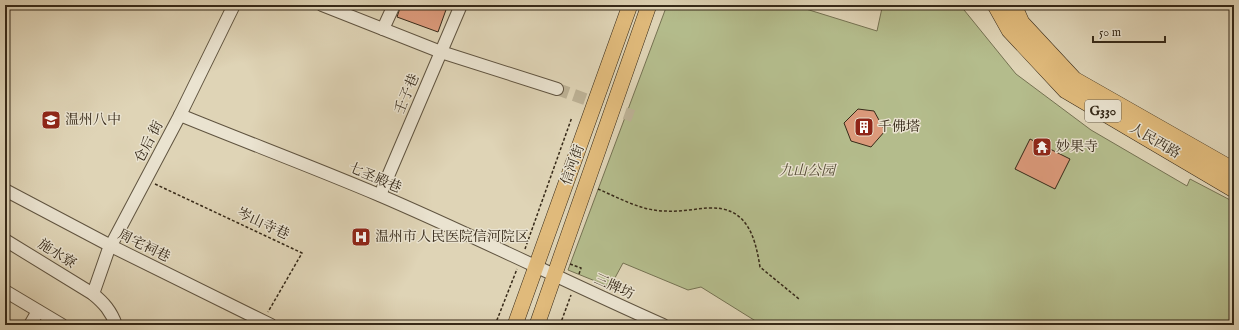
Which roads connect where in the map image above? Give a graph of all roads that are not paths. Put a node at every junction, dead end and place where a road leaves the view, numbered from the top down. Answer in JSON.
{"nodes":[{"id":1,"x":234,"y":5,"type":"edge"},
{"id":2,"x":322,"y":5,"type":"edge"},
{"id":3,"x":394,"y":5,"type":"edge"},
{"id":4,"x":461,"y":5,"type":"edge"},
{"id":5,"x":630,"y":5,"type":"edge"},
{"id":6,"x":649,"y":5,"type":"edge"},
{"id":7,"x":996,"y":5,"type":"edge"},
{"id":8,"x":1013,"y":5,"type":"edge"},
{"id":9,"x":383,"y":29,"type":"junction"},
{"id":10,"x":441,"y":52,"type":"junction"},
{"id":11,"x":557,"y":89,"type":"tunnel mouth"},
{"id":12,"x":180,"y":115,"type":"junction"},
{"id":13,"x":1234,"y":170,"type":"edge"},
{"id":14,"x":1234,"y":189,"type":"edge"},
{"id":15,"x":5,"y":190,"type":"edge"},
{"id":16,"x":380,"y":196,"type":"junction"},
{"id":17,"x":5,"y":240,"type":"edge"},
{"id":18,"x":110,"y":246,"type":"junction"},
{"id":19,"x":537,"y":267,"type":"junction"},
{"id":20,"x":554,"y":276,"type":"junction"},
{"id":21,"x":5,"y":291,"type":"edge"},
{"id":22,"x":93,"y":294,"type":"junction"},
{"id":23,"x":38,"y":312,"type":"junction"},
{"id":24,"x":267,"y":323,"type":"edge"},
{"id":25,"x":30,"y":325,"type":"edge"},
{"id":26,"x":62,"y":325,"type":"edge"},
{"id":27,"x":116,"y":325,"type":"edge"},
{"id":28,"x":515,"y":325,"type":"edge"},
{"id":29,"x":537,"y":325,"type":"edge"},
{"id":30,"x":663,"y":325,"type":"edge"}],
"edges":[{"from":1,"to":12,"type":"street","name":"仓后 街"},
{"from":2,"to":9,"type":"street"},
{"from":3,"to":9,"type":"street"},
{"from":4,"to":10,"type":"street","name":"壬子巷"},
{"from":5,"to":19,"type":"main road","name":"信河街"},
{"from":6,"to":20,"type":"main road","name":"信河街"},
{"from":7,"to":14,"type":"highway","name":"人民西路","number":"G330"},
{"from":8,"to":13,"type":"highway","name":"人民西路","number":"G330"},
{"from":9,"to":10,"type":"street"},
{"from":10,"to":11,"type":"street"},
{"from":10,"to":16,"type":"street","name":"壬子巷"},
{"from":12,"to":16,"type":"street","name":"七圣殿巷"},
{"from":12,"to":18,"type":"street","name":"仓后 街"},
{"from":15,"to":18,"type":"street","name":"周宅祠巷"},
{"from":16,"to":19,"type":"street","name":"七圣殿巷"},
{"from":17,"to":22,"type":"street","name":"施水寮"},
{"from":18,"to":22,"type":"street","name":"仓后 街"},
{"from":18,"to":24,"type":"street","name":"周宅祠巷"},
{"from":19,"to":20,"type":"street","name":"七圣殿巷"},
{"from":19,"to":28,"type":"main road","name":"信河街"},
{"from":20,"to":29,"type":"main road","name":"信河街"},
{"from":20,"to":30,"type":"street","name":"三牌坊"},
{"from":21,"to":23,"type":"street"},
{"from":22,"to":27,"type":"street","name":"施水寮"},
{"from":23,"to":25,"type":"street"},
{"from":23,"to":26,"type":"street"}]}
